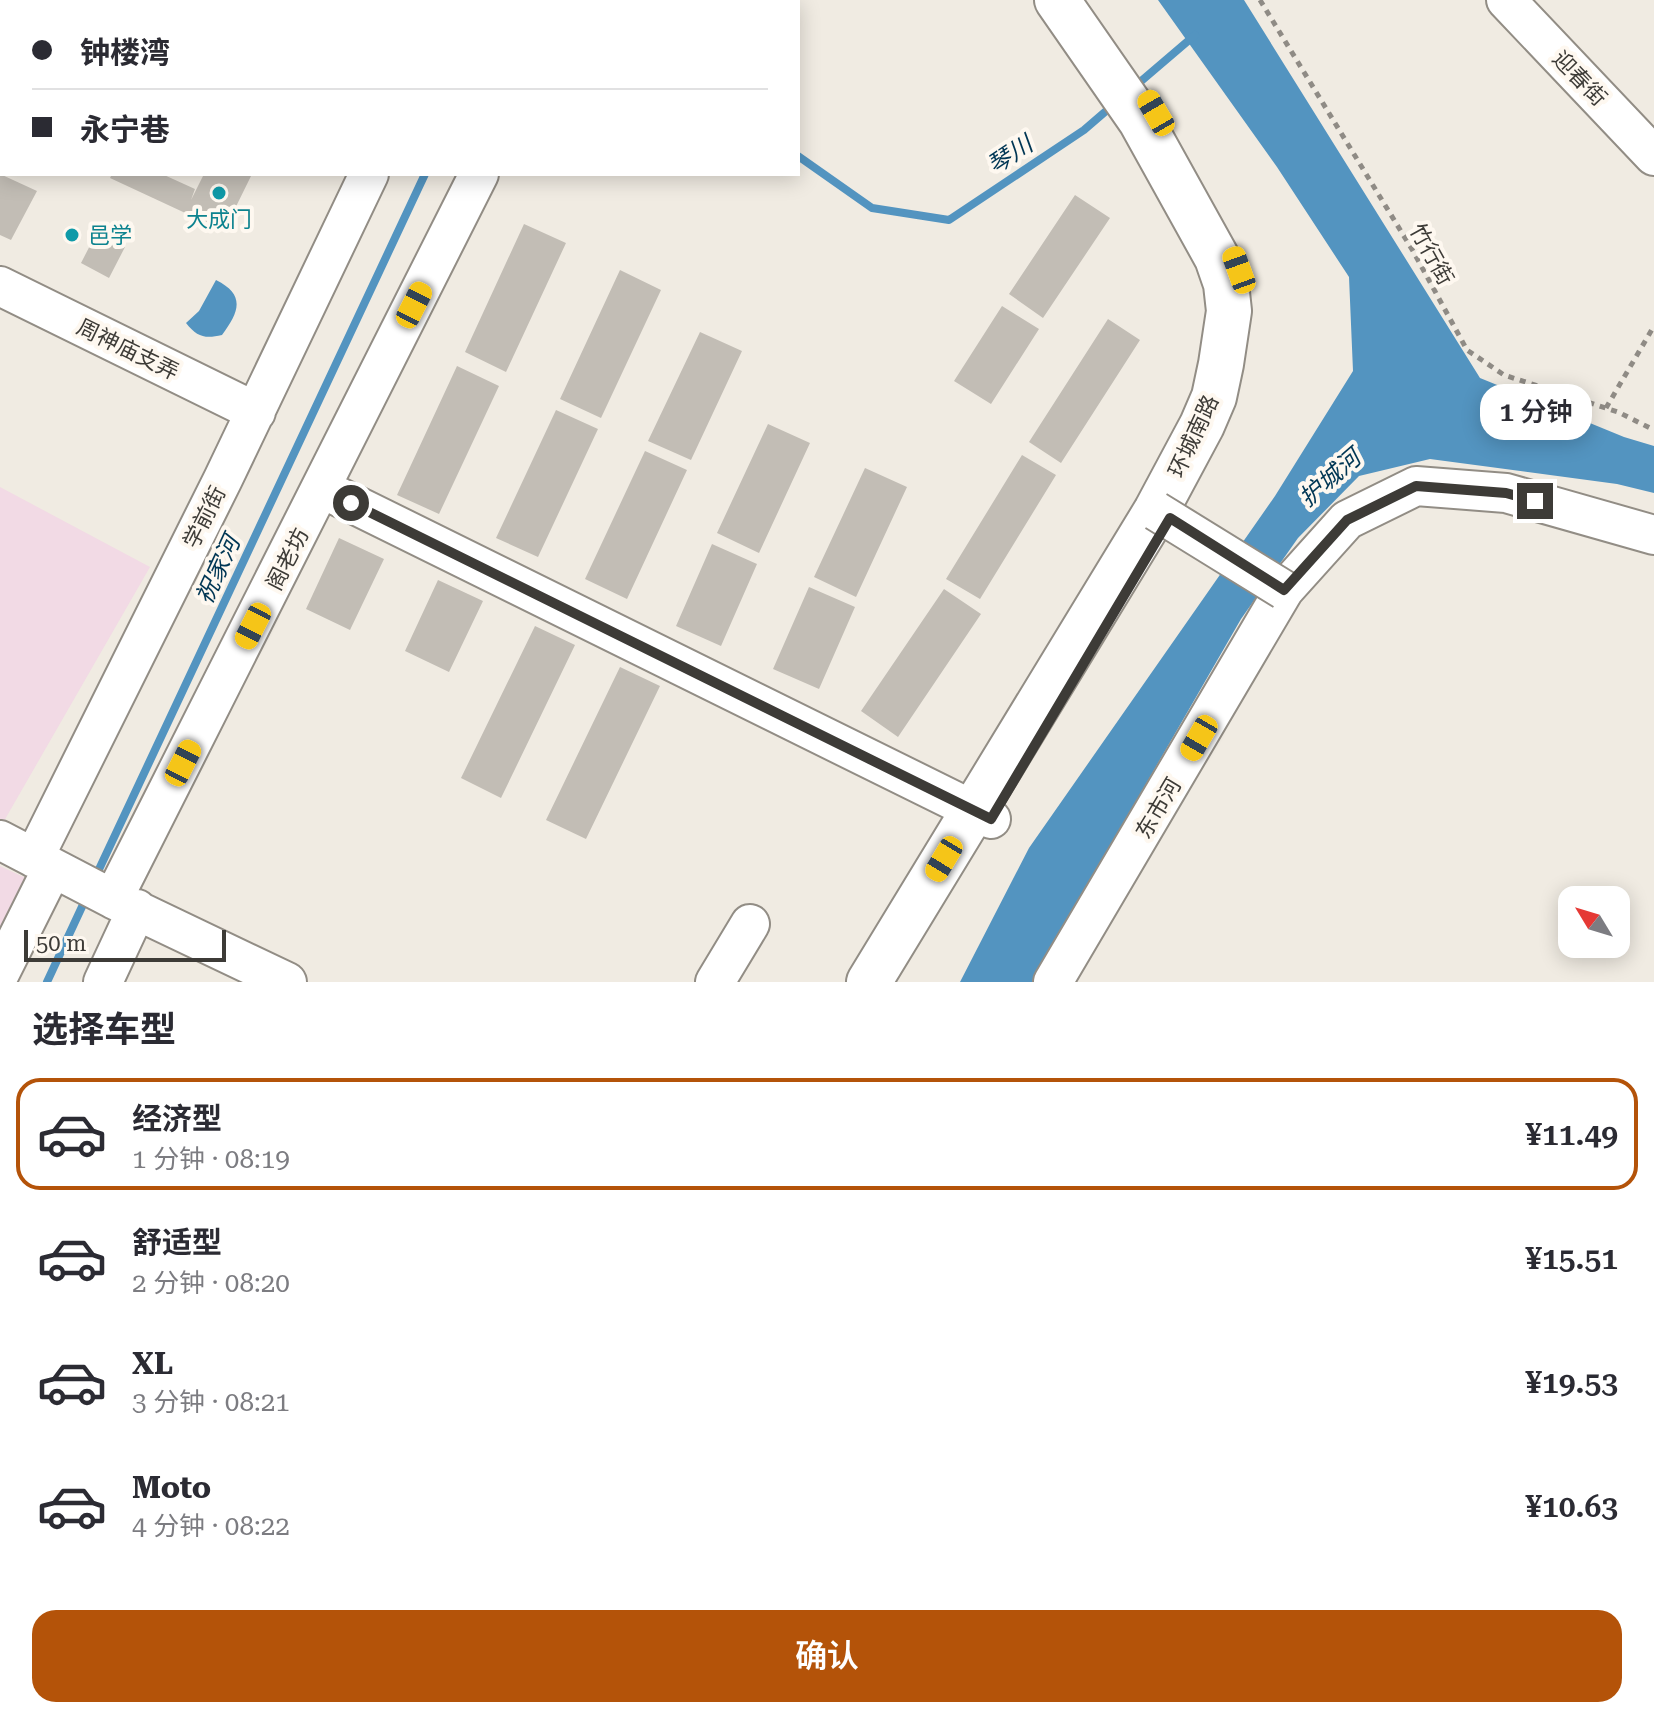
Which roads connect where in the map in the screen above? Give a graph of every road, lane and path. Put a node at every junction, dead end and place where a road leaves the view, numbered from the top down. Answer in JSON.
{"nodes":[{"id":1,"x":1057,"y":0,"type":"edge"},
{"id":2,"x":1082,"y":0,"type":"edge"},
{"id":3,"x":1260,"y":0,"type":"edge"},
{"id":4,"x":1506,"y":0,"type":"edge"},
{"id":5,"x":1116,"y":64,"type":"junction"},
{"id":6,"x":1654,"y":156,"type":"edge"},
{"id":7,"x":368,"y":176,"type":"edge"},
{"id":8,"x":478,"y":176,"type":"edge"},
{"id":9,"x":0,"y":286,"type":"edge"},
{"id":10,"x":1654,"y":326,"type":"edge"},
{"id":11,"x":1606,"y":408,"type":"junction"},
{"id":12,"x":256,"y":412,"type":"junction"},
{"id":13,"x":1654,"y":430,"type":"edge"},
{"id":14,"x":323,"y":489,"type":"junction"},
{"id":15,"x":1163,"y":515,"type":"junction"},
{"id":16,"x":1654,"y":535,"type":"edge"},
{"id":17,"x":1284,"y":590,"type":"junction"},
{"id":18,"x":982,"y":815,"type":"junction"},
{"id":19,"x":0,"y":840,"type":"edge"},
{"id":20,"x":43,"y":863,"type":"junction"},
{"id":21,"x":125,"y":904,"type":"junction"},
{"id":22,"x":750,"y":924,"type":"dead end"},
{"id":23,"x":0,"y":973,"type":"edge"},
{"id":24,"x":103,"y":982,"type":"edge"},
{"id":25,"x":287,"y":982,"type":"edge"},
{"id":26,"x":715,"y":982,"type":"edge"},
{"id":27,"x":869,"y":982,"type":"edge"},
{"id":28,"x":891,"y":982,"type":"edge"},
{"id":29,"x":1053,"y":982,"type":"edge"}],
"edges":[{"from":1,"to":5,"type":"main road","name":"环城南路"},
{"from":2,"to":5,"type":"main road","name":"环城南路"},
{"from":3,"to":11,"type":"path","name":"竹行街"},
{"from":4,"to":6,"type":"street","name":"迎春街"},
{"from":5,"to":15,"type":"main road","name":"环城南路"},
{"from":7,"to":12,"type":"street","name":"学前街"},
{"from":8,"to":14,"type":"street","name":"阁老坊"},
{"from":9,"to":12,"type":"street","name":"周神庙支弄"},
{"from":10,"to":11,"type":"path"},
{"from":11,"to":13,"type":"path","name":"竹行街"},
{"from":12,"to":20,"type":"street","name":"学前街"},
{"from":14,"to":18,"type":"street"},
{"from":14,"to":21,"type":"street","name":"阁老坊"},
{"from":15,"to":17,"type":"street","bridge":true},
{"from":15,"to":18,"type":"main road","name":"环城南路"},
{"from":16,"to":17,"type":"street","name":"东市河"},
{"from":17,"to":29,"type":"street","name":"东市河"},
{"from":18,"to":27,"type":"main road","name":"环城南路"},
{"from":18,"to":28,"type":"main road","name":"环城南路"},
{"from":19,"to":20,"type":"street"},
{"from":20,"to":21,"type":"street"},
{"from":20,"to":23,"type":"street","name":"学前街"},
{"from":21,"to":24,"type":"street","name":"阁老坊"},
{"from":21,"to":25,"type":"street"},
{"from":22,"to":26,"type":"street"}]}
